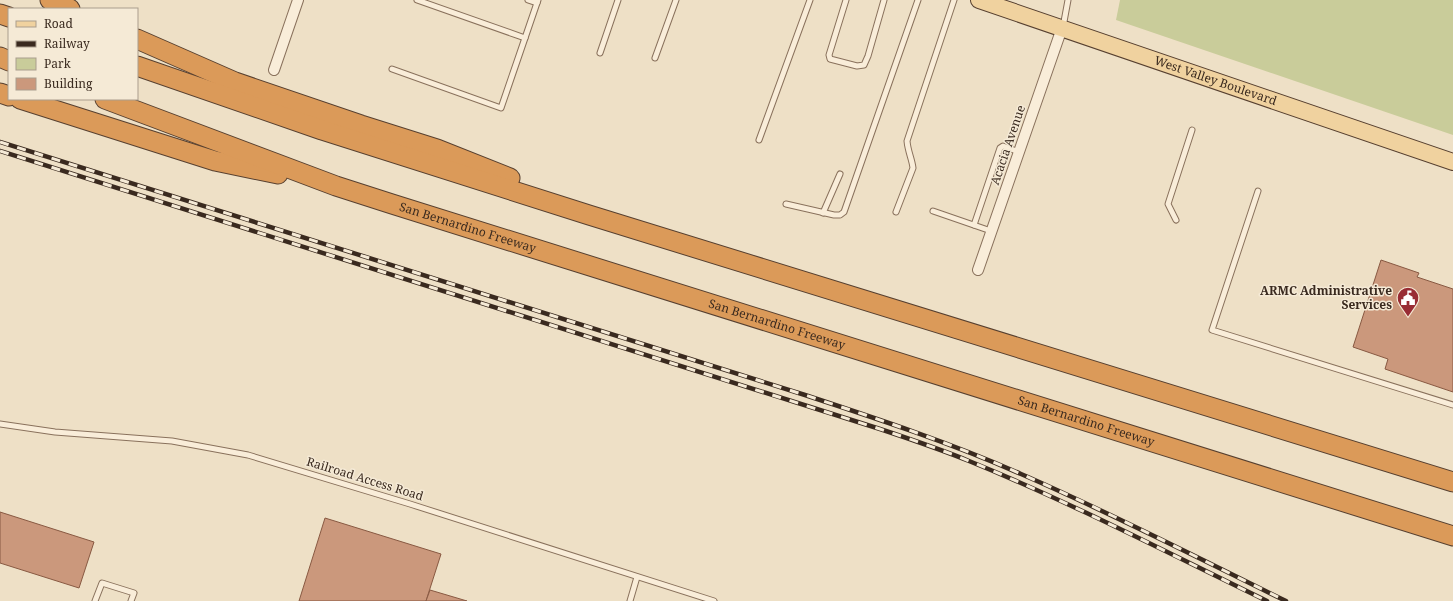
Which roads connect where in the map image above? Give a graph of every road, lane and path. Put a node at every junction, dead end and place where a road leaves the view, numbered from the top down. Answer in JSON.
{"nodes":[{"id":1,"x":50,"y":0,"type":"edge"},
{"id":2,"x":298,"y":0,"type":"edge"},
{"id":3,"x":417,"y":0,"type":"edge"},
{"id":4,"x":528,"y":0,"type":"edge"},
{"id":5,"x":618,"y":0,"type":"edge"},
{"id":6,"x":676,"y":0,"type":"edge"},
{"id":7,"x":810,"y":0,"type":"edge"},
{"id":8,"x":846,"y":0,"type":"edge"},
{"id":9,"x":884,"y":0,"type":"edge"},
{"id":10,"x":918,"y":0,"type":"edge"},
{"id":11,"x":954,"y":0,"type":"edge"},
{"id":12,"x":979,"y":0,"type":"edge"},
{"id":13,"x":1068,"y":0,"type":"edge"},
{"id":14,"x":538,"y":2,"type":"edge"},
{"id":15,"x":68,"y":8,"type":"edge"},
{"id":16,"x":1062,"y":28,"type":"junction"},
{"id":17,"x":525,"y":38,"type":"junction"},
{"id":18,"x":138,"y":39,"type":"edge"},
{"id":19,"x":600,"y":53,"type":"dead end"},
{"id":20,"x":655,"y":58,"type":"dead end"},
{"id":21,"x":138,"y":66,"type":"edge"},
{"id":22,"x":392,"y":69,"type":"dead end"},
{"id":23,"x":274,"y":70,"type":"dead end"},
{"id":24,"x":23,"y":100,"type":"edge"},
{"id":25,"x":108,"y":100,"type":"edge"},
{"id":26,"x":1192,"y":130,"type":"dead end"},
{"id":27,"x":759,"y":140,"type":"dead end"},
{"id":28,"x":1019,"y":152,"type":"junction"},
{"id":29,"x":1453,"y":162,"type":"edge"},
{"id":30,"x":840,"y":174,"type":"dead end"},
{"id":31,"x":336,"y":186,"type":"junction"},
{"id":32,"x":1258,"y":191,"type":"dead end"},
{"id":33,"x":786,"y":204,"type":"dead end"},
{"id":34,"x":933,"y":211,"type":"dead end"},
{"id":35,"x":896,"y":212,"type":"dead end"},
{"id":36,"x":823,"y":213,"type":"junction"},
{"id":37,"x":589,"y":215,"type":"junction"},
{"id":38,"x":1176,"y":220,"type":"dead end"},
{"id":39,"x":974,"y":225,"type":"junction"},
{"id":40,"x":991,"y":231,"type":"junction"},
{"id":41,"x":978,"y":270,"type":"dead end"},
{"id":42,"x":1453,"y":405,"type":"edge"},
{"id":43,"x":0,"y":424,"type":"edge"},
{"id":44,"x":1453,"y":482,"type":"edge"},
{"id":45,"x":1453,"y":536,"type":"edge"},
{"id":46,"x":637,"y":576,"type":"junction"},
{"id":47,"x":95,"y":601,"type":"edge"},
{"id":48,"x":131,"y":601,"type":"edge"},
{"id":49,"x":630,"y":601,"type":"edge"},
{"id":50,"x":714,"y":601,"type":"edge"}],
"edges":[{"from":1,"to":15,"type":"highway"},
{"from":2,"to":23,"type":"street"},
{"from":3,"to":17,"type":"lane"},
{"from":4,"to":14,"type":"lane"},
{"from":5,"to":19,"type":"lane"},
{"from":6,"to":20,"type":"lane"},
{"from":7,"to":27,"type":"lane"},
{"from":8,"to":9,"type":"lane"},
{"from":10,"to":36,"type":"lane"},
{"from":11,"to":35,"type":"lane"},
{"from":12,"to":16,"type":"main road","name":"West Valley Boulevard"},
{"from":13,"to":16,"type":"lane"},
{"from":14,"to":17,"type":"lane"},
{"from":16,"to":28,"type":"street","name":"Acacia Avenue"},
{"from":16,"to":29,"type":"main road","name":"West Valley Boulevard"},
{"from":17,"to":22,"type":"lane"},
{"from":18,"to":37,"type":"highway"},
{"from":21,"to":37,"type":"highway"},
{"from":24,"to":31,"type":"highway"},
{"from":25,"to":31,"type":"highway","name":"San Bernardino Freeway"},
{"from":26,"to":38,"type":"lane"},
{"from":28,"to":39,"type":"lane"},
{"from":28,"to":40,"type":"street","name":"Acacia Avenue"},
{"from":30,"to":36,"type":"lane"},
{"from":31,"to":45,"type":"highway","name":"San Bernardino Freeway"},
{"from":32,"to":42,"type":"lane"},
{"from":33,"to":36,"type":"lane"},
{"from":34,"to":39,"type":"lane"},
{"from":37,"to":44,"type":"highway"},
{"from":39,"to":40,"type":"lane"},
{"from":40,"to":41,"type":"street","name":"Acacia Avenue"},
{"from":43,"to":46,"type":"lane","name":"Railroad Access Road"},
{"from":46,"to":49,"type":"lane"},
{"from":46,"to":50,"type":"lane","name":"Railroad Access Road"},
{"from":47,"to":48,"type":"lane"}]}
